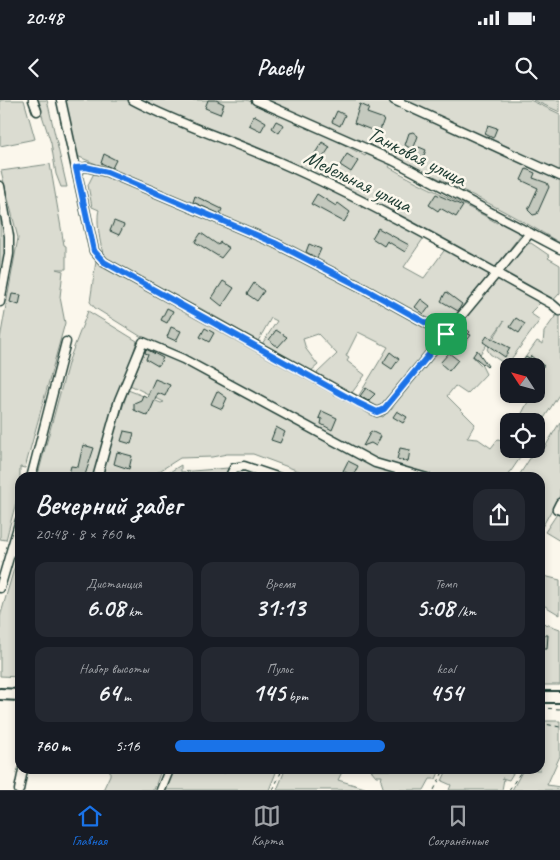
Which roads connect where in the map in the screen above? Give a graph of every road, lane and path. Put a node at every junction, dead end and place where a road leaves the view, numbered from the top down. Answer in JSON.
{"nodes":[{"id":1,"x":33,"y":100,"type":"edge"},
{"id":2,"x":61,"y":100,"type":"edge"},
{"id":3,"x":132,"y":100,"type":"edge"},
{"id":4,"x":256,"y":100,"type":"edge"},
{"id":5,"x":394,"y":100,"type":"edge"},
{"id":6,"x":37,"y":111,"type":"dead end"},
{"id":7,"x":76,"y":168,"type":"junction"},
{"id":8,"x":560,"y":176,"type":"edge"},
{"id":9,"x":0,"y":186,"type":"edge"},
{"id":10,"x":530,"y":233,"type":"junction"},
{"id":11,"x":560,"y":249,"type":"edge"},
{"id":12,"x":495,"y":273,"type":"junction"},
{"id":13,"x":0,"y":302,"type":"edge"},
{"id":14,"x":560,"y":311,"type":"edge"},
{"id":15,"x":446,"y":334,"type":"junction"},
{"id":16,"x":66,"y":342,"type":"dead end"},
{"id":17,"x":33,"y":472,"type":"edge"},
{"id":18,"x":99,"y":472,"type":"edge"},
{"id":19,"x":232,"y":472,"type":"edge"},
{"id":20,"x":262,"y":472,"type":"edge"},
{"id":21,"x":406,"y":472,"type":"edge"},
{"id":22,"x":560,"y":503,"type":"edge"},
{"id":23,"x":560,"y":510,"type":"edge"},
{"id":24,"x":15,"y":537,"type":"edge"},
{"id":25,"x":0,"y":588,"type":"edge"},
{"id":26,"x":0,"y":694,"type":"edge"},
{"id":27,"x":15,"y":694,"type":"edge"},
{"id":28,"x":545,"y":697,"type":"edge"},
{"id":29,"x":560,"y":698,"type":"edge"},
{"id":30,"x":545,"y":708,"type":"edge"},
{"id":31,"x":560,"y":709,"type":"edge"},
{"id":32,"x":545,"y":724,"type":"edge"},
{"id":33,"x":560,"y":727,"type":"edge"},
{"id":34,"x":22,"y":774,"type":"edge"},
{"id":35,"x":167,"y":774,"type":"edge"},
{"id":36,"x":280,"y":774,"type":"edge"},
{"id":37,"x":442,"y":774,"type":"edge"},
{"id":38,"x":519,"y":774,"type":"edge"},
{"id":39,"x":19,"y":790,"type":"edge"},
{"id":40,"x":161,"y":790,"type":"edge"},
{"id":41,"x":273,"y":790,"type":"edge"},
{"id":42,"x":434,"y":790,"type":"edge"},
{"id":43,"x":509,"y":790,"type":"edge"}],
"edges":[{"from":1,"to":6,"type":"street"},
{"from":2,"to":7,"type":"street"},
{"from":3,"to":12,"type":"street","name":"Мебельная улица"},
{"from":4,"to":10,"type":"street","name":"Танковая улица"},
{"from":5,"to":8,"type":"street"},
{"from":7,"to":15,"type":"street"},
{"from":7,"to":15,"type":"street"},
{"from":9,"to":13,"type":"street"},
{"from":10,"to":11,"type":"street","name":"Танковая улица"},
{"from":10,"to":12,"type":"street"},
{"from":12,"to":14,"type":"street","name":"Мебельная улица"},
{"from":12,"to":15,"type":"street"},
{"from":16,"to":17,"type":"street"},
{"from":18,"to":21,"type":"street"},
{"from":19,"to":20,"type":"street"},
{"from":22,"to":23,"type":"street"},
{"from":24,"to":25,"type":"street"},
{"from":26,"to":27,"type":"main road"},
{"from":28,"to":29,"type":"main road"},
{"from":30,"to":31,"type":"path"},
{"from":32,"to":33,"type":"path"},
{"from":34,"to":39,"type":"street"},
{"from":35,"to":40,"type":"street"},
{"from":36,"to":41,"type":"path"},
{"from":37,"to":42,"type":"path"},
{"from":38,"to":43,"type":"path"}]}
